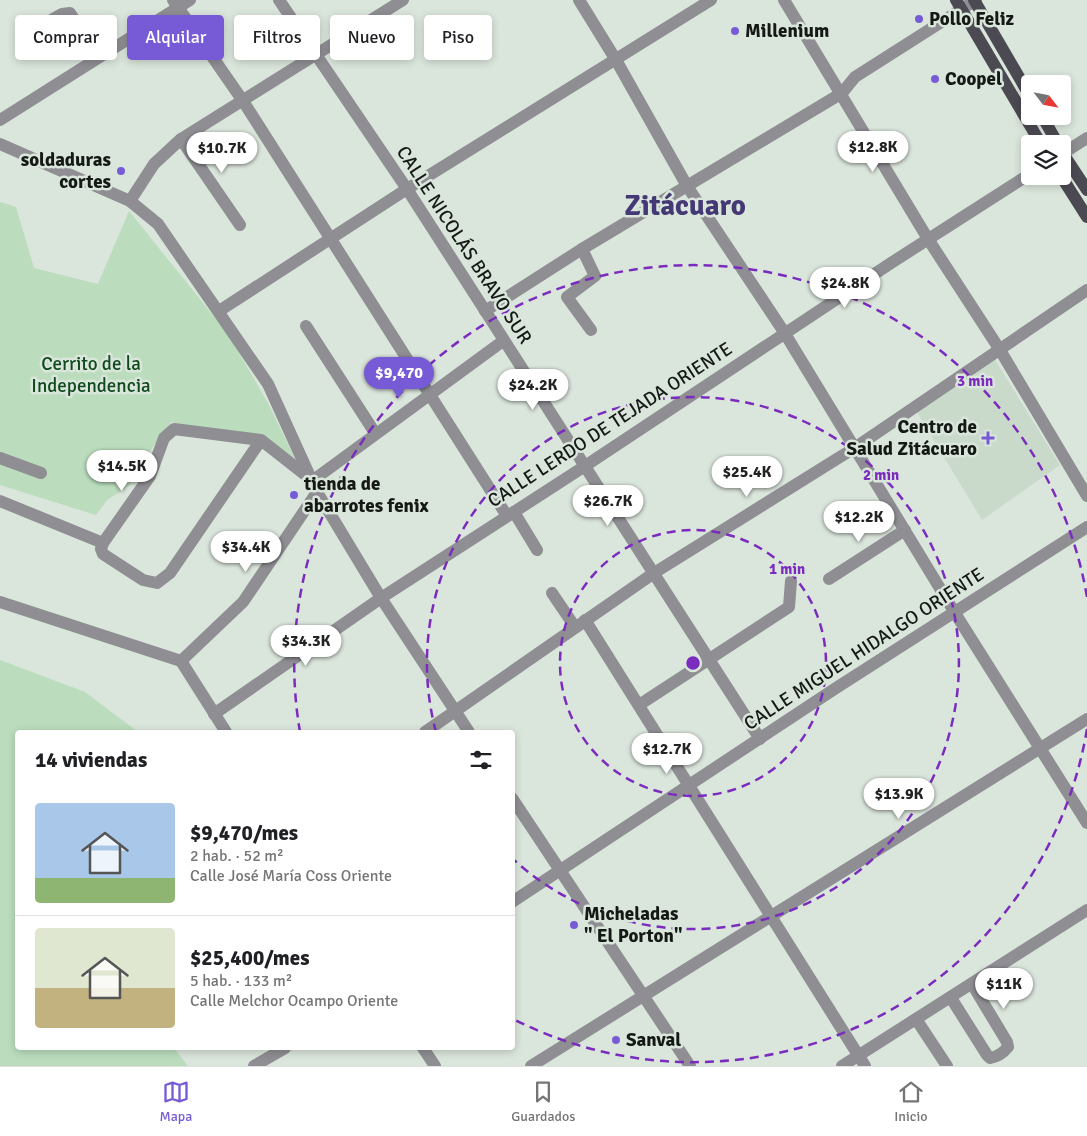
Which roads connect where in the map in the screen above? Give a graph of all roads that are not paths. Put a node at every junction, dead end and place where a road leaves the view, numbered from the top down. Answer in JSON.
{"nodes":[{"id":1,"x":190,"y":0,"type":"edge"},
{"id":2,"x":279,"y":0,"type":"edge"},
{"id":3,"x":403,"y":0,"type":"edge"},
{"id":4,"x":579,"y":0,"type":"edge"},
{"id":5,"x":711,"y":0,"type":"edge"},
{"id":6,"x":784,"y":0,"type":"edge"},
{"id":7,"x":975,"y":0,"type":"edge"},
{"id":8,"x":176,"y":4,"type":"edge"},
{"id":9,"x":959,"y":5,"type":"edge"},
{"id":10,"x":289,"y":15,"type":"edge"},
{"id":11,"x":117,"y":43,"type":"edge"},
{"id":12,"x":320,"y":52,"type":"edge"},
{"id":13,"x":92,"y":60,"type":"edge"},
{"id":14,"x":308,"y":60,"type":"edge"},
{"id":15,"x":319,"y":60,"type":"edge"},
{"id":16,"x":616,"y":60,"type":"junction"},
{"id":17,"x":1021,"y":80,"type":"edge"},
{"id":18,"x":842,"y":93,"type":"junction"},
{"id":19,"x":243,"y":101,"type":"junction"},
{"id":20,"x":0,"y":120,"type":"edge"},
{"id":21,"x":1036,"y":135,"type":"edge"},
{"id":22,"x":1087,"y":138,"type":"edge"},
{"id":23,"x":181,"y":140,"type":"junction"},
{"id":24,"x":0,"y":144,"type":"edge"},
{"id":25,"x":1071,"y":146,"type":"edge"},
{"id":26,"x":1071,"y":165,"type":"edge"},
{"id":27,"x":1021,"y":180,"type":"edge"},
{"id":28,"x":1067,"y":185,"type":"edge"},
{"id":29,"x":687,"y":186,"type":"junction"},
{"id":30,"x":407,"y":189,"type":"junction"},
{"id":31,"x":1087,"y":190,"type":"edge"},
{"id":32,"x":130,"y":201,"type":"junction"},
{"id":33,"x":1087,"y":217,"type":"edge"},
{"id":34,"x":240,"y":225,"type":"dead end"},
{"id":35,"x":332,"y":239,"type":"junction"},
{"id":36,"x":928,"y":239,"type":"junction"},
{"id":37,"x":582,"y":249,"type":"junction"},
{"id":38,"x":1087,"y":290,"type":"edge"},
{"id":39,"x":219,"y":311,"type":"junction"},
{"id":40,"x":485,"y":311,"type":"junction"},
{"id":41,"x":306,"y":326,"type":"dead end"},
{"id":42,"x":592,"y":330,"type":"dead end"},
{"id":43,"x":784,"y":332,"type":"junction"},
{"id":44,"x":503,"y":341,"type":"junction"},
{"id":45,"x":1000,"y":350,"type":"junction"},
{"id":46,"x":430,"y":394,"type":"junction"},
{"id":47,"x":375,"y":433,"type":"junction"},
{"id":48,"x":261,"y":440,"type":"junction"},
{"id":49,"x":856,"y":447,"type":"junction"},
{"id":50,"x":0,"y":458,"type":"edge"},
{"id":51,"x":585,"y":466,"type":"junction"},
{"id":52,"x":41,"y":473,"type":"dead end"},
{"id":53,"x":315,"y":486,"type":"junction"},
{"id":54,"x":1087,"y":496,"type":"edge"},
{"id":55,"x":0,"y":501,"type":"edge"},
{"id":56,"x":511,"y":514,"type":"junction"},
{"id":57,"x":1087,"y":527,"type":"edge"},
{"id":58,"x":905,"y":530,"type":"junction"},
{"id":59,"x":103,"y":548,"type":"junction"},
{"id":60,"x":537,"y":550,"type":"dead end"},
{"id":61,"x":654,"y":573,"type":"junction"},
{"id":62,"x":829,"y":579,"type":"dead end"},
{"id":63,"x":791,"y":581,"type":"dead end"},
{"id":64,"x":552,"y":593,"type":"dead end"},
{"id":65,"x":382,"y":598,"type":"junction"},
{"id":66,"x":0,"y":602,"type":"edge"},
{"id":67,"x":955,"y":613,"type":"junction"},
{"id":68,"x":580,"y":624,"type":"junction"},
{"id":69,"x":709,"y":659,"type":"junction"},
{"id":70,"x":181,"y":661,"type":"junction"},
{"id":71,"x":639,"y":706,"type":"junction"},
{"id":72,"x":455,"y":712,"type":"junction"},
{"id":73,"x":214,"y":714,"type":"junction"},
{"id":74,"x":1087,"y":719,"type":"edge"},
{"id":75,"x":225,"y":730,"type":"edge"},
{"id":76,"x":428,"y":730,"type":"edge"},
{"id":77,"x":468,"y":730,"type":"edge"},
{"id":78,"x":760,"y":739,"type":"junction"},
{"id":79,"x":1041,"y":748,"type":"junction"},
{"id":80,"x":690,"y":785,"type":"junction"},
{"id":81,"x":515,"y":802,"type":"edge"},
{"id":82,"x":1087,"y":823,"type":"edge"},
{"id":83,"x":561,"y":870,"type":"junction"},
{"id":84,"x":515,"y":900,"type":"edge"},
{"id":85,"x":1087,"y":910,"type":"edge"},
{"id":86,"x":771,"y":915,"type":"junction"},
{"id":87,"x":972,"y":984,"type":"junction"},
{"id":88,"x":642,"y":996,"type":"junction"},
{"id":89,"x":950,"y":998,"type":"junction"},
{"id":90,"x":916,"y":1019,"type":"junction"},
{"id":91,"x":282,"y":1050,"type":"edge"},
{"id":92,"x":424,"y":1050,"type":"edge"},
{"id":93,"x":862,"y":1061,"type":"edge"},
{"id":94,"x":254,"y":1066,"type":"edge"},
{"id":95,"x":435,"y":1066,"type":"edge"},
{"id":96,"x":531,"y":1066,"type":"edge"},
{"id":97,"x":690,"y":1066,"type":"edge"},
{"id":98,"x":842,"y":1066,"type":"edge"},
{"id":99,"x":947,"y":1066,"type":"edge"}],
"edges":[{"from":1,"to":8,"type":"street"},
{"from":2,"to":10,"type":"street","name":"CALLE NICOLÁS BRAVO SUR"},
{"from":3,"to":12,"type":"street"},
{"from":4,"to":16,"type":"street"},
{"from":5,"to":16,"type":"street"},
{"from":6,"to":18,"type":"street"},
{"from":7,"to":9,"type":"street"},
{"from":7,"to":17,"type":"main road"},
{"from":8,"to":11,"type":"street"},
{"from":8,"to":19,"type":"street"},
{"from":9,"to":18,"type":"street"},
{"from":9,"to":21,"type":"main road"},
{"from":13,"to":20,"type":"street"},
{"from":14,"to":19,"type":"street"},
{"from":15,"to":30,"type":"street","name":"CALLE NICOLÁS BRAVO SUR"},
{"from":16,"to":29,"type":"street"},
{"from":16,"to":30,"type":"street"},
{"from":18,"to":29,"type":"street"},
{"from":18,"to":36,"type":"street"},
{"from":19,"to":23,"type":"street"},
{"from":19,"to":35,"type":"street"},
{"from":22,"to":25,"type":"street"},
{"from":23,"to":32,"type":"street"},
{"from":23,"to":34,"type":"street"},
{"from":24,"to":32,"type":"street"},
{"from":26,"to":31,"type":"main road"},
{"from":27,"to":36,"type":"street","name":"CALLE LERDO DE TEJADA ORIENTE"},
{"from":28,"to":33,"type":"main road"},
{"from":29,"to":37,"type":"street"},
{"from":29,"to":43,"type":"street"},
{"from":30,"to":35,"type":"street"},
{"from":30,"to":40,"type":"street","name":"CALLE NICOLÁS BRAVO SUR"},
{"from":32,"to":39,"type":"street"},
{"from":35,"to":39,"type":"street"},
{"from":35,"to":46,"type":"street"},
{"from":36,"to":43,"type":"street","name":"CALLE LERDO DE TEJADA ORIENTE"},
{"from":36,"to":45,"type":"street"},
{"from":37,"to":40,"type":"street"},
{"from":37,"to":42,"type":"street"},
{"from":38,"to":45,"type":"street"},
{"from":39,"to":53,"type":"street"},
{"from":40,"to":44,"type":"street","name":"CALLE NICOLÁS BRAVO SUR"},
{"from":41,"to":47,"type":"street"},
{"from":43,"to":49,"type":"street"},
{"from":43,"to":51,"type":"street","name":"CALLE LERDO DE TEJADA ORIENTE"},
{"from":44,"to":46,"type":"street"},
{"from":44,"to":51,"type":"street","name":"CALLE NICOLÁS BRAVO SUR"},
{"from":45,"to":49,"type":"street"},
{"from":45,"to":54,"type":"street"},
{"from":46,"to":47,"type":"street"},
{"from":46,"to":56,"type":"street"},
{"from":47,"to":53,"type":"street"},
{"from":48,"to":53,"type":"street"},
{"from":48,"to":59,"type":"street"},
{"from":48,"to":59,"type":"street"},
{"from":49,"to":58,"type":"street"},
{"from":49,"to":61,"type":"street"},
{"from":50,"to":52,"type":"street"},
{"from":51,"to":56,"type":"street","name":"CALLE LERDO DE TEJADA ORIENTE"},
{"from":51,"to":61,"type":"street","name":"CALLE NICOLÁS BRAVO SUR"},
{"from":53,"to":65,"type":"street"},
{"from":53,"to":70,"type":"street"},
{"from":55,"to":59,"type":"street"},
{"from":56,"to":60,"type":"street"},
{"from":56,"to":65,"type":"street","name":"CALLE LERDO DE TEJADA ORIENTE"},
{"from":57,"to":67,"type":"street","name":"CALLE MIGUEL HIDALGO ORIENTE"},
{"from":58,"to":62,"type":"street"},
{"from":58,"to":67,"type":"street"},
{"from":61,"to":68,"type":"street"},
{"from":61,"to":69,"type":"street","name":"CALLE NICOLÁS BRAVO SUR"},
{"from":63,"to":69,"type":"street"},
{"from":64,"to":68,"type":"street"},
{"from":65,"to":72,"type":"street"},
{"from":65,"to":73,"type":"street","name":"CALLE LERDO DE TEJADA ORIENTE"},
{"from":66,"to":70,"type":"street"},
{"from":67,"to":78,"type":"street","name":"CALLE MIGUEL HIDALGO ORIENTE"},
{"from":67,"to":79,"type":"street"},
{"from":68,"to":71,"type":"street"},
{"from":68,"to":72,"type":"street"},
{"from":69,"to":71,"type":"street"},
{"from":69,"to":78,"type":"street","name":"CALLE NICOLÁS BRAVO SUR"},
{"from":70,"to":73,"type":"street"},
{"from":71,"to":80,"type":"street"},
{"from":72,"to":76,"type":"street"},
{"from":72,"to":77,"type":"street"},
{"from":73,"to":75,"type":"street"},
{"from":74,"to":79,"type":"street"},
{"from":78,"to":80,"type":"street","name":"CALLE MIGUEL HIDALGO ORIENTE"},
{"from":79,"to":82,"type":"street"},
{"from":79,"to":86,"type":"street"},
{"from":80,"to":83,"type":"street","name":"CALLE MIGUEL HIDALGO ORIENTE"},
{"from":80,"to":86,"type":"street"},
{"from":81,"to":83,"type":"street"},
{"from":83,"to":84,"type":"street","name":"CALLE MIGUEL HIDALGO ORIENTE"},
{"from":83,"to":88,"type":"street"},
{"from":85,"to":87,"type":"street"},
{"from":86,"to":88,"type":"street"},
{"from":86,"to":93,"type":"street"},
{"from":87,"to":89,"type":"street"},
{"from":87,"to":89,"type":"street"},
{"from":88,"to":96,"type":"street"},
{"from":88,"to":97,"type":"street"},
{"from":89,"to":90,"type":"street"},
{"from":90,"to":93,"type":"street"},
{"from":90,"to":99,"type":"street"},
{"from":91,"to":94,"type":"street"},
{"from":92,"to":95,"type":"street"},
{"from":93,"to":98,"type":"street"}]}
